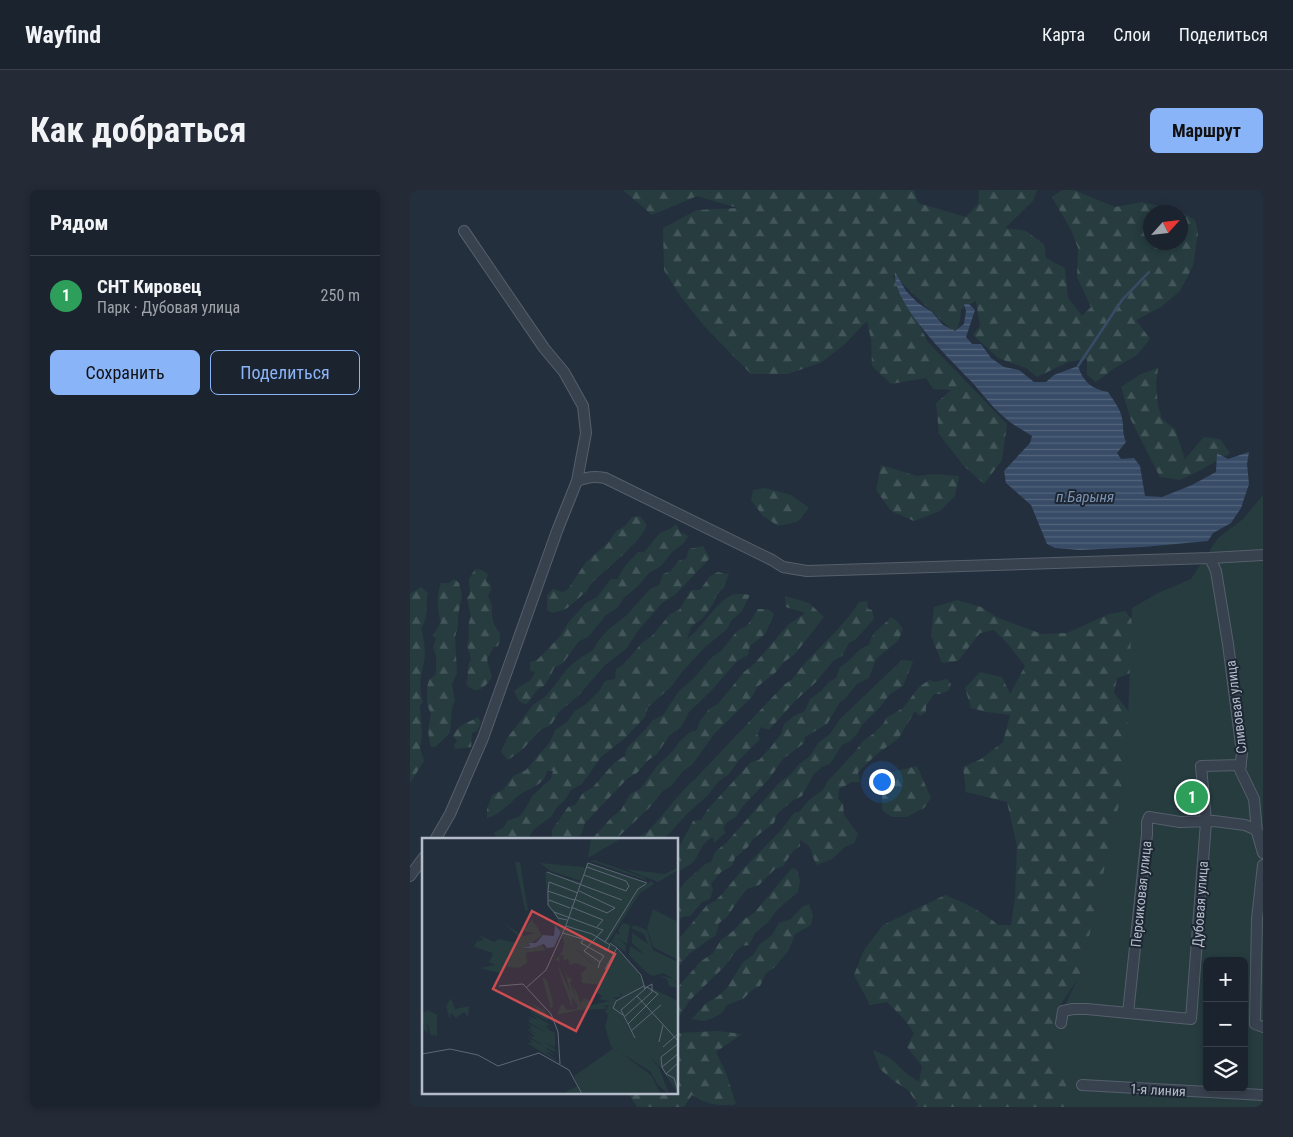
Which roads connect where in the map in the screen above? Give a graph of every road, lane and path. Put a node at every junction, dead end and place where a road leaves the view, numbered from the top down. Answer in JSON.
{"nodes":[{"id":1,"x":464,"y":231,"type":"dead end"},
{"id":2,"x":577,"y":481,"type":"junction"},
{"id":3,"x":1263,"y":555,"type":"edge"},
{"id":4,"x":1210,"y":558,"type":"junction"},
{"id":5,"x":1241,"y":765,"type":"junction"},
{"id":6,"x":1206,"y":822,"type":"junction"},
{"id":7,"x":1260,"y":834,"type":"edge"},
{"id":8,"x":436,"y":838,"type":"edge"},
{"id":9,"x":1263,"y":853,"type":"edge"},
{"id":10,"x":422,"y":860,"type":"edge"},
{"id":11,"x":1263,"y":864,"type":"edge"},
{"id":12,"x":410,"y":876,"type":"edge"},
{"id":13,"x":1128,"y":1013,"type":"junction"},
{"id":14,"x":1061,"y":1023,"type":"dead end"},
{"id":15,"x":1259,"y":1026,"type":"edge"},
{"id":16,"x":1082,"y":1085,"type":"dead end"},
{"id":17,"x":1263,"y":1096,"type":"edge"}],
"edges":[{"from":1,"to":2,"type":"street"},
{"from":2,"to":4,"type":"street"},
{"from":2,"to":8,"type":"street"},
{"from":3,"to":4,"type":"street"},
{"from":4,"to":5,"type":"street","name":"Сливовая улица"},
{"from":5,"to":6,"type":"street","name":"Дубовая улица"},
{"from":5,"to":7,"type":"street","name":"Сливовая улица"},
{"from":6,"to":7,"type":"street","name":"Персиковая улица"},
{"from":6,"to":13,"type":"street","name":"Персиковая улица"},
{"from":6,"to":13,"type":"street","name":"Дубовая улица"},
{"from":7,"to":9,"type":"street","name":"Сливовая улица"},
{"from":10,"to":12,"type":"street"},
{"from":11,"to":15,"type":"street"},
{"from":13,"to":14,"type":"street"},
{"from":16,"to":17,"type":"street","name":"1-я линия"}]}
